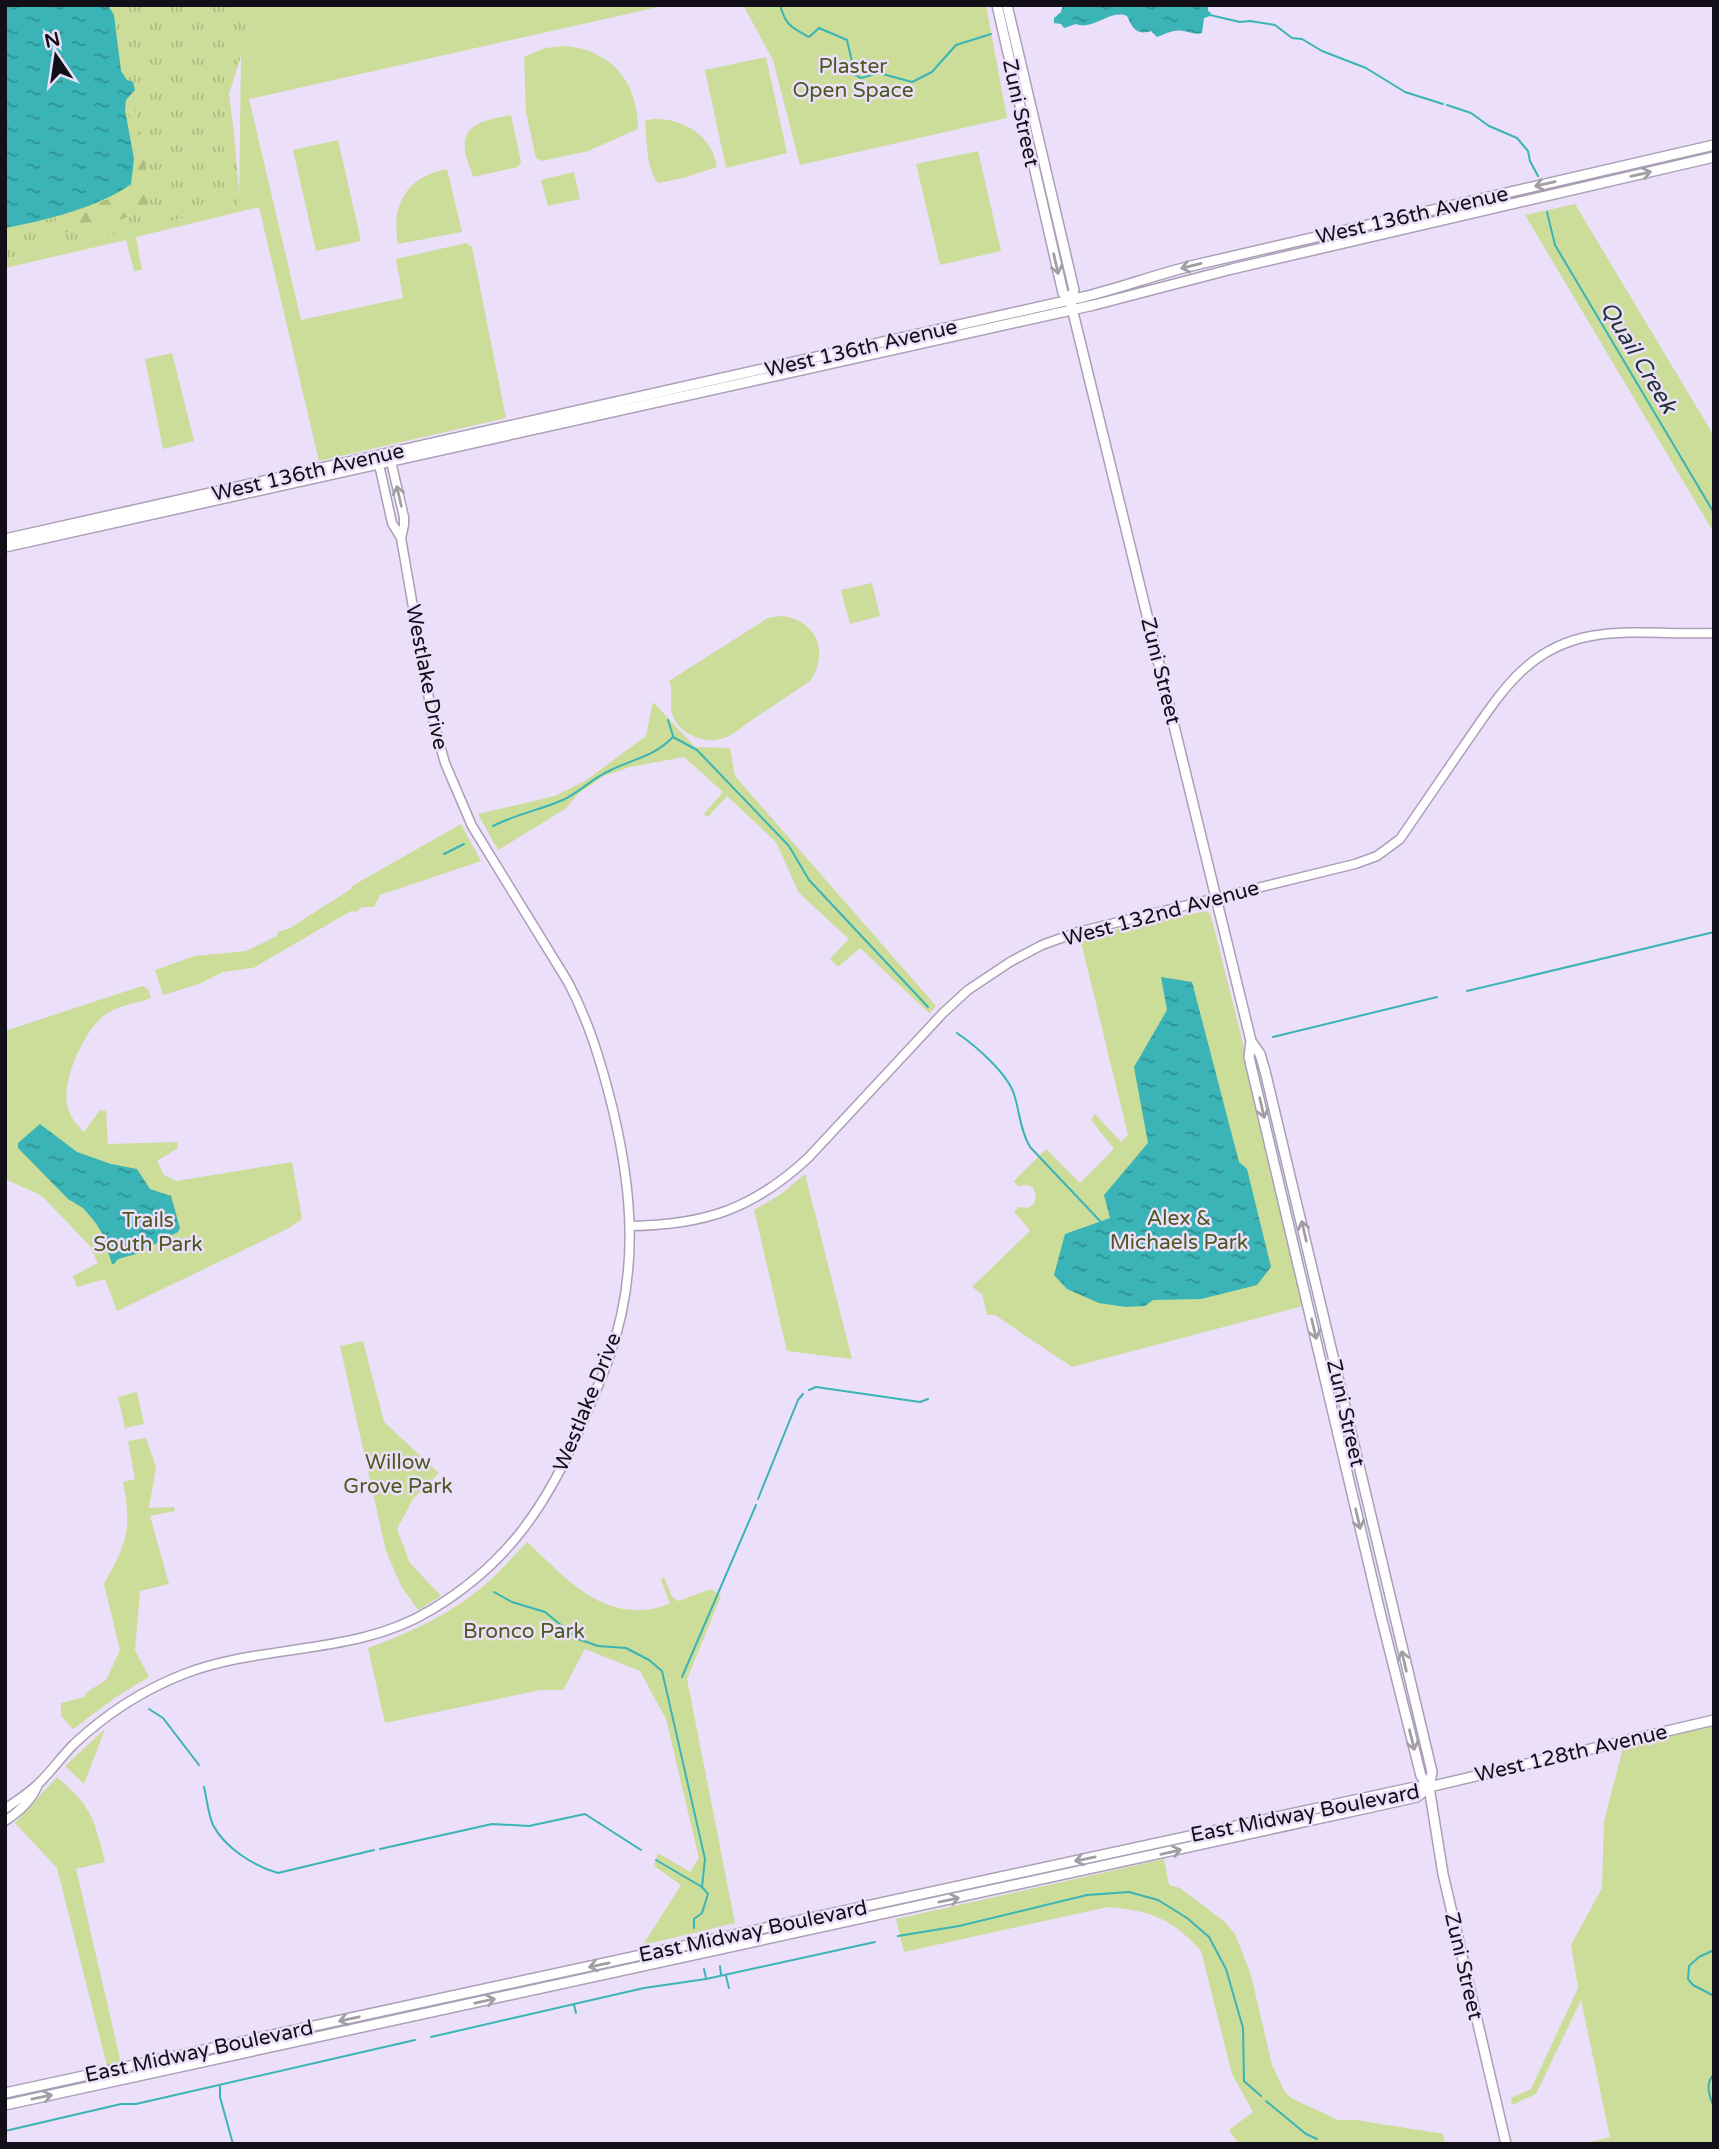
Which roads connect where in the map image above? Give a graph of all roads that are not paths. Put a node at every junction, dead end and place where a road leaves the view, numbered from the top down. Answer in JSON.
{"nodes":[{"id":1,"x":997,"y":5,"type":"edge"},
{"id":2,"x":1007,"y":5,"type":"edge"},
{"id":3,"x":1008,"y":32,"type":"junction"},
{"id":4,"x":1714,"y":145,"type":"edge"},
{"id":5,"x":1714,"y":157,"type":"edge"},
{"id":6,"x":1071,"y":304,"type":"junction"},
{"id":7,"x":884,"y":347,"type":"junction"},
{"id":8,"x":647,"y":396,"type":"junction"},
{"id":9,"x":640,"y":405,"type":"junction"},
{"id":10,"x":390,"y":457,"type":"junction"},
{"id":11,"x":378,"y":460,"type":"junction"},
{"id":12,"x":401,"y":538,"type":"junction"},
{"id":13,"x":5,"y":539,"type":"edge"},
{"id":14,"x":5,"y":547,"type":"edge"},
{"id":15,"x":1714,"y":633,"type":"edge"},
{"id":16,"x":1216,"y":897,"type":"junction"},
{"id":17,"x":630,"y":1226,"type":"junction"},
{"id":18,"x":1714,"y":1720,"type":"edge"},
{"id":19,"x":38,"y":1784,"type":"junction"},
{"id":20,"x":1429,"y":1787,"type":"junction"},
{"id":21,"x":5,"y":1810,"type":"edge"},
{"id":22,"x":5,"y":1821,"type":"edge"},
{"id":23,"x":5,"y":2093,"type":"edge"},
{"id":24,"x":5,"y":2105,"type":"edge"},
{"id":25,"x":1506,"y":2144,"type":"edge"}],
"edges":[{"from":1,"to":3,"type":"main road","name":"Zuni Street"},
{"from":2,"to":3,"type":"main road","name":"Zuni Street"},
{"from":3,"to":6,"type":"main road","name":"Zuni Street"},
{"from":4,"to":6,"type":"main road","name":"West 136th Avenue","one_way":true},
{"from":6,"to":5,"type":"main road","name":"West 136th Avenue","one_way":true},
{"from":6,"to":7,"type":"main road","name":"West 136th Avenue"},
{"from":6,"to":16,"type":"main road","name":"Zuni Street"},
{"from":7,"to":8,"type":"main road","name":"West 136th Avenue"},
{"from":7,"to":9,"type":"main road","name":"West 136th Avenue"},
{"from":8,"to":9,"type":"main road"},
{"from":8,"to":10,"type":"main road","name":"West 136th Avenue"},
{"from":9,"to":10,"type":"main road","name":"West 136th Avenue"},
{"from":10,"to":11,"type":"main road","name":"West 136th Avenue"},
{"from":12,"to":10,"type":"street","name":"Westlake Drive","one_way":true},
{"from":11,"to":12,"type":"street","name":"Westlake Drive"},
{"from":11,"to":13,"type":"main road","name":"West 136th Avenue"},
{"from":11,"to":14,"type":"main road","name":"West 136th Avenue"},
{"from":12,"to":17,"type":"street","name":"Westlake Drive"},
{"from":15,"to":16,"type":"street","name":"West 132nd Avenue"},
{"from":16,"to":17,"type":"street","name":"West 132nd Avenue"},
{"from":16,"to":20,"type":"main road","name":"Zuni Street"},
{"from":17,"to":19,"type":"street","name":"Westlake Drive"},
{"from":18,"to":20,"type":"main road","name":"West 128th Avenue"},
{"from":19,"to":21,"type":"street","name":"Westlake Drive"},
{"from":19,"to":22,"type":"street","name":"Westlake Drive"},
{"from":20,"to":23,"type":"main road","name":"East Midway Boulevard","one_way":true},
{"from":24,"to":20,"type":"main road","name":"East Midway Boulevard","one_way":true},
{"from":20,"to":25,"type":"main road","name":"Zuni Street"}]}
